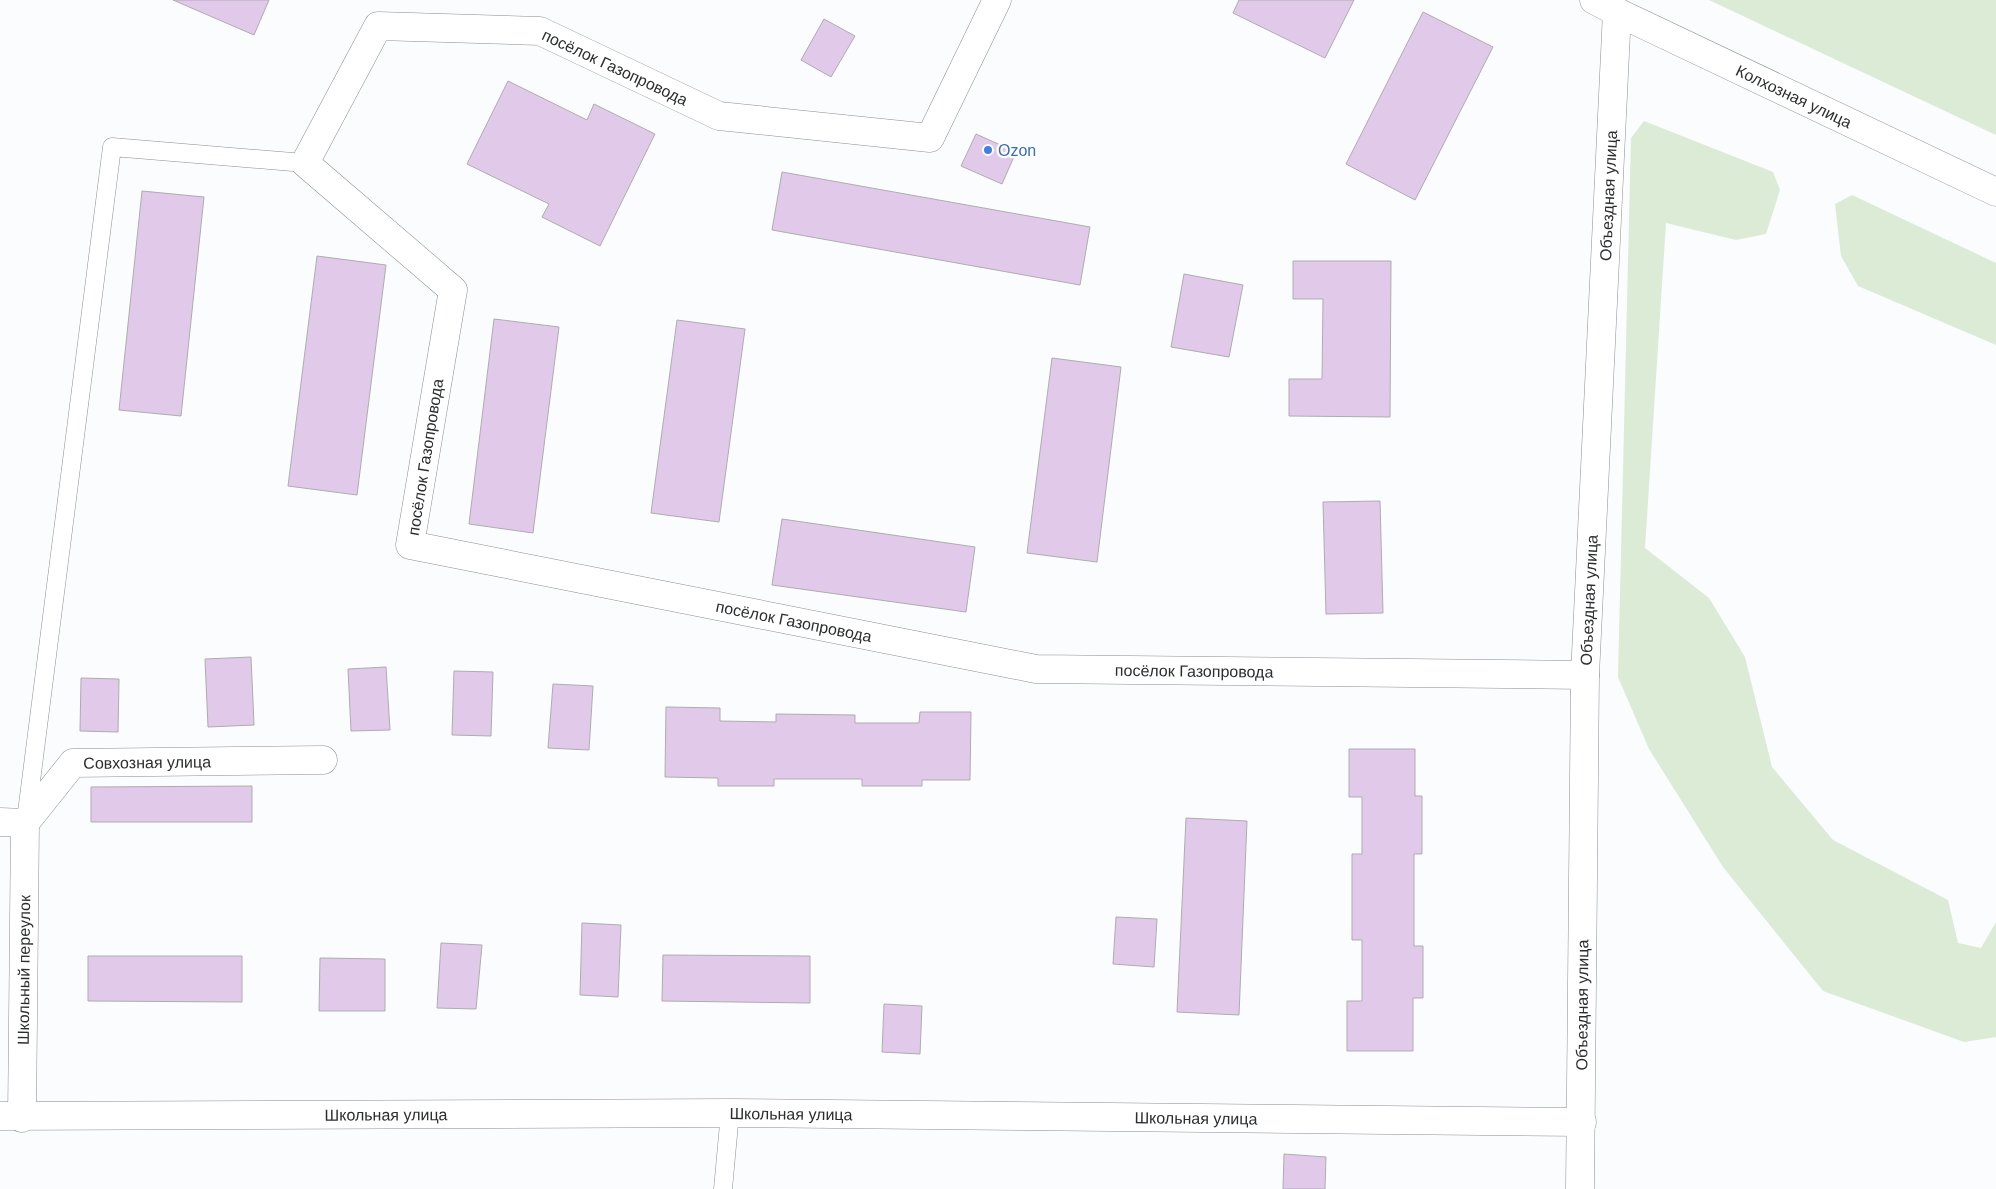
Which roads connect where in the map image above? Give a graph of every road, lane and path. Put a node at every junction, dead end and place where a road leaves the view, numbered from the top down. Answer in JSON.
{"nodes":[{"id":1,"x":997,"y":0,"type":"edge"},
{"id":2,"x":1594,"y":0,"type":"edge"},
{"id":3,"x":1621,"y":6,"type":"edge"},
{"id":4,"x":305,"y":163,"type":"junction"},
{"id":5,"x":1996,"y":192,"type":"edge"},
{"id":6,"x":1585,"y":675,"type":"junction"},
{"id":7,"x":323,"y":760,"type":"dead end"},
{"id":8,"x":13,"y":823,"type":"edge"},
{"id":9,"x":730,"y":1113,"type":"junction"},
{"id":10,"x":6,"y":1118,"type":"edge"},
{"id":11,"x":1582,"y":1122,"type":"junction"},
{"id":12,"x":723,"y":1189,"type":"edge"},
{"id":13,"x":1580,"y":1189,"type":"edge"}],
"edges":[{"from":1,"to":4,"type":"street","name":"посёлок Газопровода"},
{"from":2,"to":3,"type":"street","name":"Колхозная улица"},
{"from":3,"to":5,"type":"street","name":"Колхозная улица"},
{"from":3,"to":6,"type":"street","name":"Объездная улица"},
{"from":4,"to":6,"type":"street","name":"посёлок Газопровода"},
{"from":4,"to":8,"type":"lane"},
{"from":6,"to":11,"type":"street","name":"Объездная улица"},
{"from":7,"to":8,"type":"street","name":"Совхозная улица"},
{"from":8,"to":10,"type":"street","name":"Школьный переулок"},
{"from":9,"to":10,"type":"street","name":"Школьная улица"},
{"from":9,"to":11,"type":"street","name":"Школьная улица"},
{"from":9,"to":12,"type":"lane"},
{"from":11,"to":13,"type":"street","name":"Объездная улица"}]}
